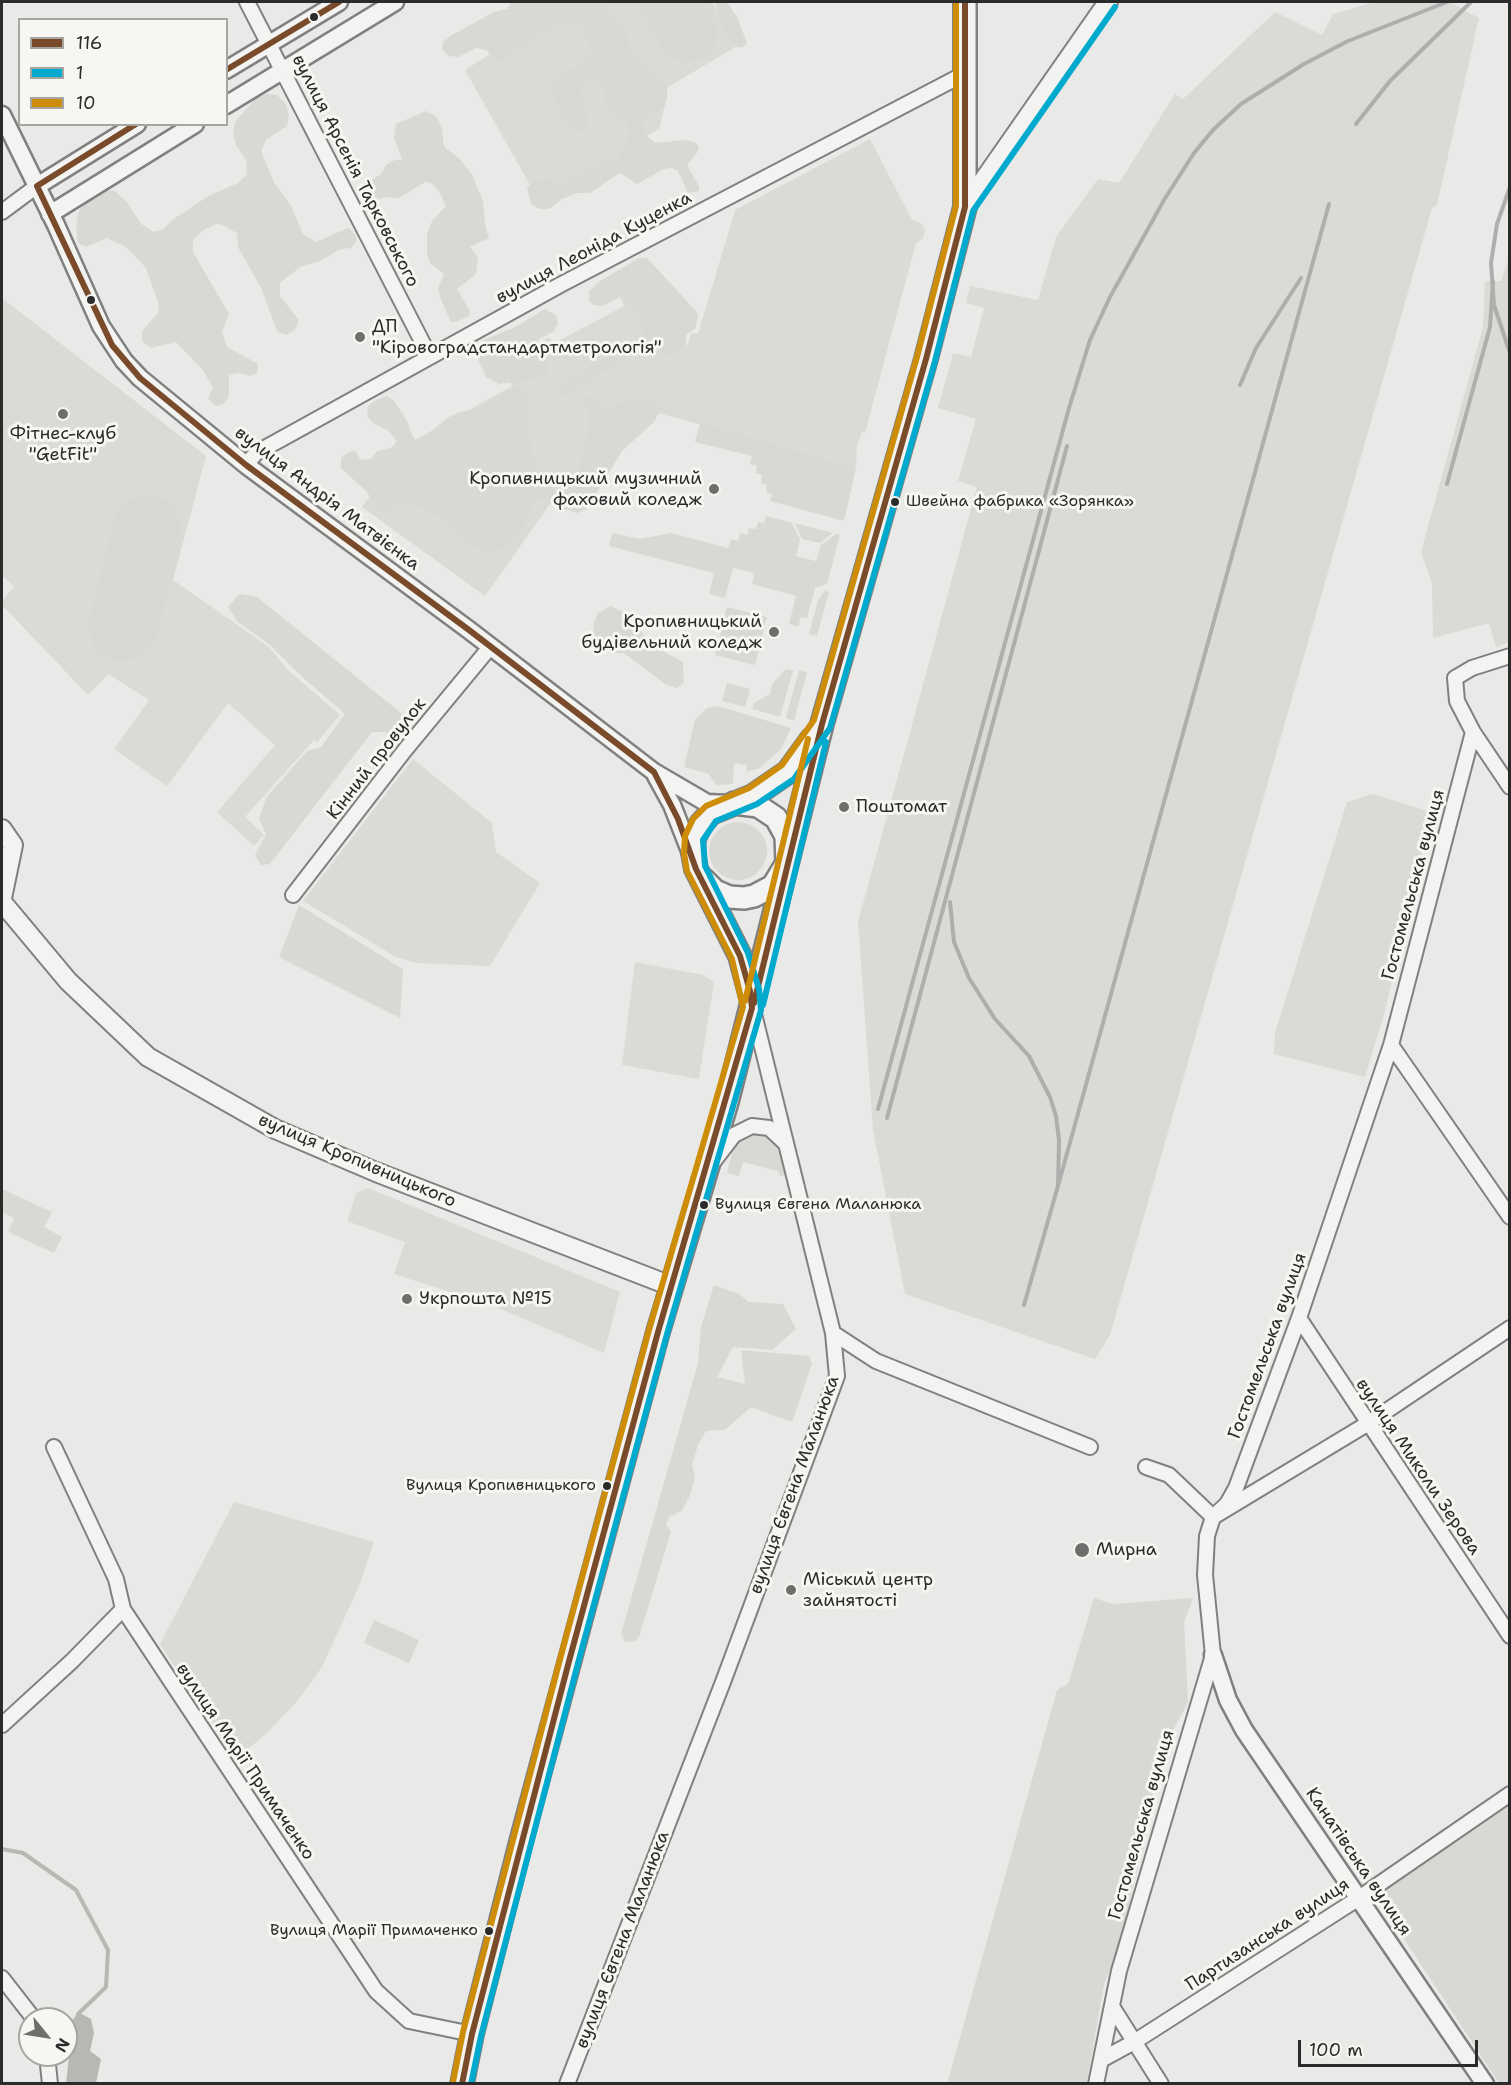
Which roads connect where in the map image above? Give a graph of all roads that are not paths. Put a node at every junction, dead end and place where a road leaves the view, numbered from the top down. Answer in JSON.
{"nodes":[{"id":1,"x":247,"y":2,"type":"edge"},
{"id":2,"x":339,"y":2,"type":"edge"},
{"id":3,"x":395,"y":2,"type":"edge"},
{"id":4,"x":965,"y":2,"type":"edge"},
{"id":5,"x":1108,"y":2,"type":"edge"},
{"id":6,"x":269,"y":44,"type":"junction"},
{"id":7,"x":228,"y":69,"type":"edge"},
{"id":8,"x":283,"y":71,"type":"junction"},
{"id":9,"x":966,"y":73,"type":"junction"},
{"id":10,"x":228,"y":104,"type":"edge"},
{"id":11,"x":2,"y":115,"type":"edge"},
{"id":12,"x":135,"y":126,"type":"edge"},
{"id":13,"x":191,"y":126,"type":"edge"},
{"id":14,"x":43,"y":200,"type":"junction"},
{"id":15,"x":965,"y":207,"type":"junction"},
{"id":16,"x":2,"y":212,"type":"edge"},
{"id":17,"x":430,"y":357,"type":"junction"},
{"id":18,"x":246,"y":465,"type":"junction"},
{"id":19,"x":491,"y":646,"type":"junction"},
{"id":20,"x":1509,"y":656,"type":"edge"},
{"id":21,"x":822,"y":724,"type":"junction"},
{"id":22,"x":1473,"y":732,"type":"junction"},
{"id":23,"x":654,"y":772,"type":"junction"},
{"id":24,"x":1509,"y":787,"type":"edge"},
{"id":25,"x":731,"y":804,"type":"junction"},
{"id":26,"x":2,"y":829,"type":"edge"},
{"id":27,"x":787,"y":863,"type":"junction"},
{"id":28,"x":696,"y":869,"type":"junction"},
{"id":29,"x":293,"y":895,"type":"dead end"},
{"id":30,"x":2,"y":900,"type":"edge"},
{"id":31,"x":752,"y":1008,"type":"junction"},
{"id":32,"x":1391,"y":1046,"type":"junction"},
{"id":33,"x":784,"y":1142,"type":"junction"},
{"id":34,"x":707,"y":1170,"type":"junction"},
{"id":35,"x":1509,"y":1217,"type":"edge"},
{"id":36,"x":671,"y":1286,"type":"junction"},
{"id":37,"x":1299,"y":1317,"type":"junction"},
{"id":38,"x":1509,"y":1328,"type":"edge"},
{"id":39,"x":833,"y":1333,"type":"junction"},
{"id":40,"x":1367,"y":1424,"type":"junction"},
{"id":41,"x":54,"y":1447,"type":"dead end"},
{"id":42,"x":1090,"y":1447,"type":"dead end"},
{"id":43,"x":1146,"y":1467,"type":"dead end"},
{"id":44,"x":1213,"y":1517,"type":"junction"},
{"id":45,"x":123,"y":1609,"type":"junction"},
{"id":46,"x":1509,"y":1636,"type":"edge"},
{"id":47,"x":1213,"y":1655,"type":"junction"},
{"id":48,"x":2,"y":1725,"type":"edge"},
{"id":49,"x":1509,"y":1794,"type":"edge"},
{"id":50,"x":1359,"y":1898,"type":"junction"},
{"id":51,"x":2,"y":1978,"type":"edge"},
{"id":52,"x":25,"y":2007,"type":"edge"},
{"id":53,"x":1113,"y":2008,"type":"junction"},
{"id":54,"x":472,"y":2034,"type":"junction"},
{"id":55,"x":1134,"y":2042,"type":"junction"},
{"id":56,"x":1101,"y":2060,"type":"junction"},
{"id":57,"x":48,"y":2067,"type":"edge"},
{"id":58,"x":50,"y":2084,"type":"edge"},
{"id":59,"x":462,"y":2084,"type":"edge"},
{"id":60,"x":567,"y":2084,"type":"edge"},
{"id":61,"x":1096,"y":2084,"type":"edge"},
{"id":62,"x":1161,"y":2084,"type":"edge"},
{"id":63,"x":1485,"y":2084,"type":"edge"}],
"edges":[{"from":1,"to":6,"type":"street","name":"вулиця Арсенія Тарковського"},
{"from":2,"to":6,"type":"street"},
{"from":3,"to":8,"type":"street"},
{"from":4,"to":9,"type":"main road","name":"вулиця Євгена Маланюка"},
{"from":5,"to":15,"type":"main road"},
{"from":6,"to":7,"type":"street"},
{"from":6,"to":8,"type":"street","name":"вулиця Арсенія Тарковського"},
{"from":8,"to":10,"type":"street"},
{"from":8,"to":17,"type":"street","name":"вулиця Арсенія Тарковського"},
{"from":9,"to":15,"type":"main road","name":"вулиця Євгена Маланюка"},
{"from":9,"to":17,"type":"street","name":"вулиця Леоніда Куценка"},
{"from":11,"to":14,"type":"street","name":"вулиця Андрія Матвієнка"},
{"from":12,"to":14,"type":"street"},
{"from":13,"to":14,"type":"street"},
{"from":14,"to":16,"type":"street"},
{"from":14,"to":18,"type":"street","name":"вулиця Андрія Матвієнка"},
{"from":15,"to":21,"type":"main road","name":"вулиця Євгена Маланюка"},
{"from":17,"to":18,"type":"street","name":"вулиця Леоніда Куценка"},
{"from":18,"to":19,"type":"street","name":"вулиця Андрія Матвієнка"},
{"from":19,"to":23,"type":"street","name":"вулиця Андрія Матвієнка"},
{"from":19,"to":29,"type":"street","name":"Кінний провулок"},
{"from":20,"to":22,"type":"street"},
{"from":21,"to":25,"type":"main road"},
{"from":21,"to":27,"type":"main road","name":"вулиця Євгена Маланюка"},
{"from":22,"to":24,"type":"street"},
{"from":22,"to":32,"type":"street","name":"Гостомельська вулиця"},
{"from":23,"to":25,"type":"street","name":"вулиця Андрія Матвієнка"},
{"from":23,"to":28,"type":"street"},
{"from":25,"to":27,"type":"main road"},
{"from":25,"to":28,"type":"main road"},
{"from":26,"to":30,"type":"main road","name":"вулиця Кропивницького"},
{"from":27,"to":28,"type":"main road"},
{"from":27,"to":31,"type":"main road","name":"вулиця Євгена Маланюка"},
{"from":28,"to":31,"type":"main road"},
{"from":30,"to":36,"type":"main road","name":"вулиця Кропивницького"},
{"from":31,"to":33,"type":"street","name":"вулиця Євгена Маланюка"},
{"from":31,"to":34,"type":"main road"},
{"from":32,"to":35,"type":"street"},
{"from":32,"to":37,"type":"street","name":"Гостомельська вулиця"},
{"from":33,"to":34,"type":"street"},
{"from":33,"to":39,"type":"street","name":"вулиця Євгена Маланюка"},
{"from":34,"to":36,"type":"main road"},
{"from":36,"to":54,"type":"main road"},
{"from":37,"to":40,"type":"street","name":"вулиця Миколи Зерова"},
{"from":37,"to":44,"type":"street","name":"Гостомельська вулиця"},
{"from":38,"to":40,"type":"street"},
{"from":39,"to":42,"type":"street"},
{"from":39,"to":60,"type":"street","name":"вулиця Євгена Маланюка"},
{"from":40,"to":44,"type":"street"},
{"from":40,"to":46,"type":"street","name":"вулиця Миколи Зерова"},
{"from":41,"to":45,"type":"street","name":"вулиця Марії Примаченко"},
{"from":43,"to":44,"type":"street"},
{"from":44,"to":47,"type":"street","name":"Гостомельська вулиця"},
{"from":45,"to":48,"type":"street"},
{"from":45,"to":54,"type":"street","name":"вулиця Марії Примаченко"},
{"from":47,"to":50,"type":"street","name":"Канатівська вулиця"},
{"from":47,"to":53,"type":"street","name":"Гостомельська вулиця"},
{"from":49,"to":50,"type":"street","name":"Партизанська вулиця"},
{"from":50,"to":55,"type":"street","name":"Партизанська вулиця"},
{"from":50,"to":63,"type":"street","name":"Канатівська вулиця"},
{"from":51,"to":52,"type":"street"},
{"from":53,"to":55,"type":"street"},
{"from":53,"to":56,"type":"street","name":"Гостомельська вулиця"},
{"from":54,"to":59,"type":"main road"},
{"from":55,"to":56,"type":"street","name":"Партизанська вулиця"},
{"from":55,"to":62,"type":"street"},
{"from":56,"to":61,"type":"street","name":"Гостомельська вулиця"},
{"from":57,"to":58,"type":"street"}]}
